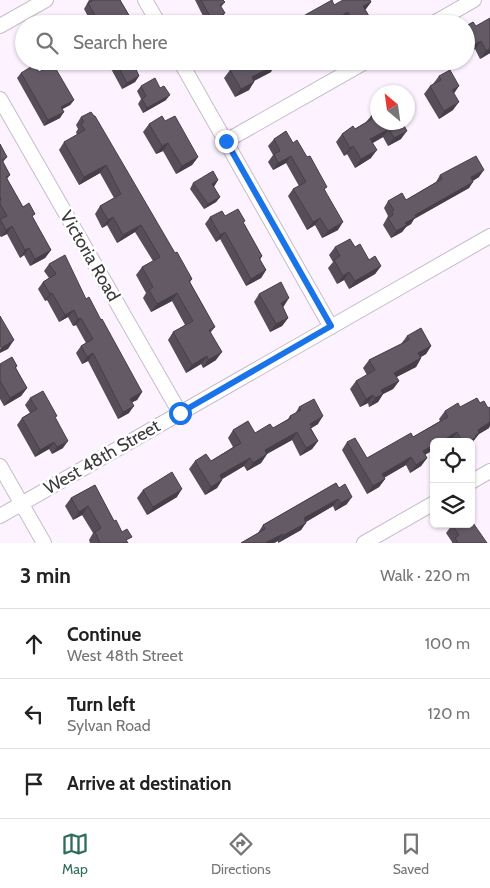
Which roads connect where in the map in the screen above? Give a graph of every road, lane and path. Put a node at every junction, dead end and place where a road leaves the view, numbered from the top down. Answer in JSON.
{"nodes":[{"id":1,"x":46,"y":0,"type":"edge"},
{"id":2,"x":145,"y":0,"type":"edge"},
{"id":3,"x":474,"y":0,"type":"edge"},
{"id":4,"x":19,"y":15,"type":"edge"},
{"id":5,"x":154,"y":15,"type":"edge"},
{"id":6,"x":448,"y":15,"type":"edge"},
{"id":7,"x":15,"y":18,"type":"edge"},
{"id":8,"x":0,"y":26,"type":"edge"},
{"id":9,"x":185,"y":70,"type":"edge"},
{"id":10,"x":350,"y":70,"type":"edge"},
{"id":11,"x":0,"y":99,"type":"edge"},
{"id":12,"x":226,"y":141,"type":"junction"},
{"id":13,"x":490,"y":236,"type":"edge"},
{"id":14,"x":331,"y":326,"type":"junction"},
{"id":15,"x":180,"y":413,"type":"junction"},
{"id":16,"x":0,"y":466,"type":"edge"},
{"id":17,"x":489,"y":473,"type":"edge"},
{"id":18,"x":475,"y":480,"type":"edge"},
{"id":19,"x":21,"y":503,"type":"junction"},
{"id":20,"x":430,"y":505,"type":"edge"},
{"id":21,"x":0,"y":516,"type":"edge"},
{"id":22,"x":44,"y":543,"type":"edge"},
{"id":23,"x":364,"y":543,"type":"edge"}],
"edges":[{"from":1,"to":4,"type":"street"},
{"from":2,"to":5,"type":"street"},
{"from":3,"to":6,"type":"street"},
{"from":7,"to":8,"type":"street"},
{"from":9,"to":12,"type":"street"},
{"from":10,"to":12,"type":"street"},
{"from":11,"to":15,"type":"street","name":"Victoria Road"},
{"from":12,"to":14,"type":"street"},
{"from":13,"to":14,"type":"street","name":"West 48th Street"},
{"from":14,"to":15,"type":"street","name":"West 48th Street"},
{"from":15,"to":19,"type":"street","name":"West 48th Street"},
{"from":16,"to":19,"type":"street"},
{"from":17,"to":18,"type":"street"},
{"from":19,"to":21,"type":"street","name":"West 48th Street"},
{"from":19,"to":22,"type":"street"},
{"from":20,"to":23,"type":"street"}]}
